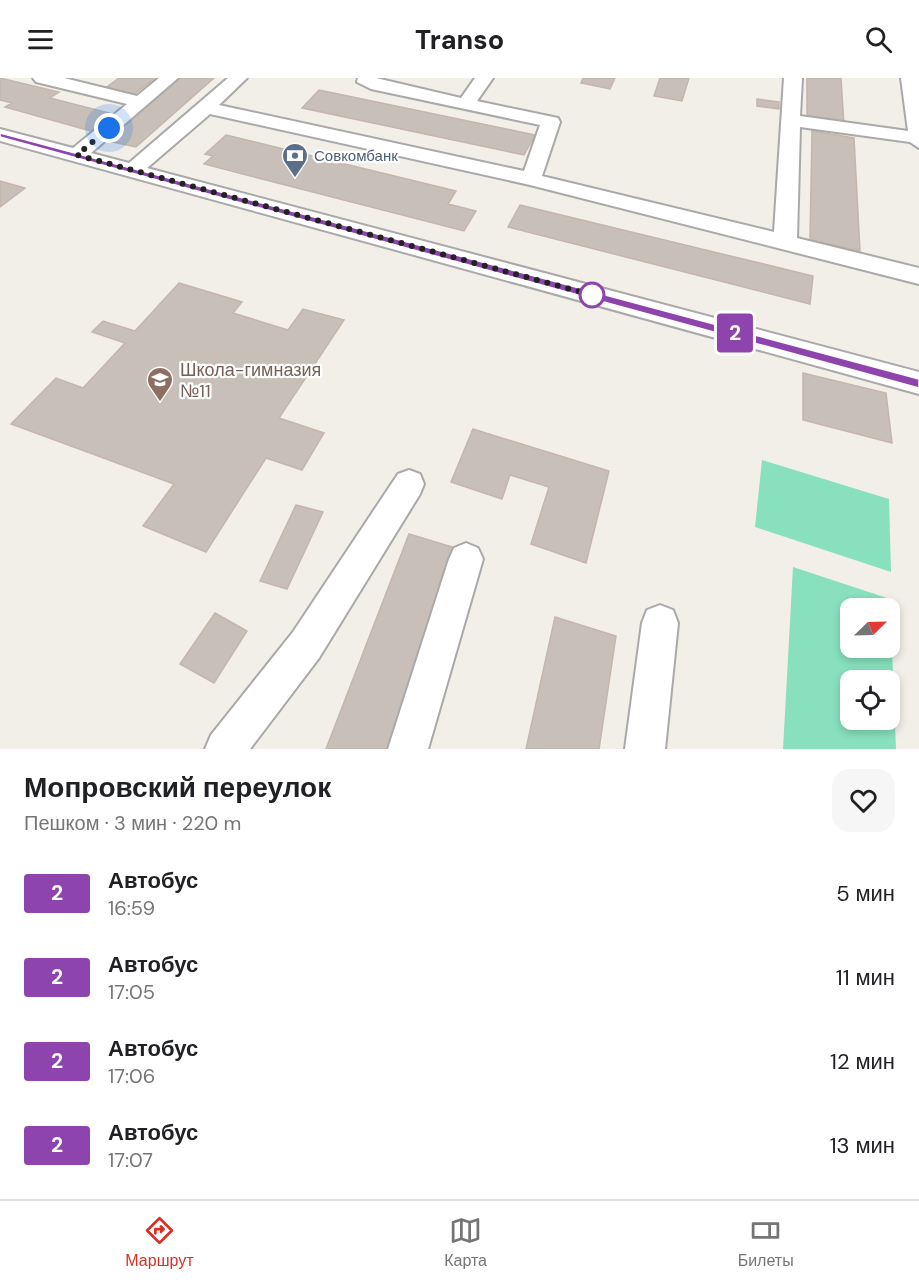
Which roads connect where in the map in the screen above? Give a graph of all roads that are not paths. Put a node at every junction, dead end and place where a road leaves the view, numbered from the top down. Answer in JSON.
{"nodes":[{"id":1,"x":42,"y":78,"type":"edge"},
{"id":2,"x":169,"y":78,"type":"edge"},
{"id":3,"x":238,"y":78,"type":"edge"},
{"id":4,"x":367,"y":78,"type":"edge"},
{"id":5,"x":484,"y":78,"type":"edge"},
{"id":6,"x":793,"y":78,"type":"edge"},
{"id":7,"x":910,"y":78,"type":"edge"},
{"id":8,"x":141,"y":102,"type":"junction"},
{"id":9,"x":466,"y":104,"type":"junction"},
{"id":10,"x":206,"y":108,"type":"junction"},
{"id":11,"x":791,"y":120,"type":"junction"},
{"id":12,"x":0,"y":135,"type":"edge"},
{"id":13,"x":919,"y":140,"type":"edge"},
{"id":14,"x":77,"y":155,"type":"junction"},
{"id":15,"x":133,"y":170,"type":"junction"},
{"id":16,"x":531,"y":179,"type":"junction"},
{"id":17,"x":785,"y":243,"type":"junction"},
{"id":18,"x":919,"y":276,"type":"edge"},
{"id":19,"x":919,"y":383,"type":"edge"},
{"id":20,"x":409,"y":484,"type":"dead end"},
{"id":21,"x":466,"y":559,"type":"dead end"},
{"id":22,"x":660,"y":623,"type":"dead end"},
{"id":23,"x":225,"y":749,"type":"edge"},
{"id":24,"x":408,"y":749,"type":"edge"},
{"id":25,"x":645,"y":749,"type":"edge"}],
"edges":[{"from":1,"to":8,"type":"street"},
{"from":2,"to":8,"type":"street"},
{"from":3,"to":10,"type":"street"},
{"from":4,"to":9,"type":"street"},
{"from":5,"to":9,"type":"street"},
{"from":6,"to":11,"type":"street"},
{"from":7,"to":13,"type":"street"},
{"from":8,"to":14,"type":"street"},
{"from":9,"to":16,"type":"street"},
{"from":10,"to":15,"type":"street"},
{"from":10,"to":16,"type":"street"},
{"from":11,"to":13,"type":"street"},
{"from":11,"to":17,"type":"street"},
{"from":12,"to":14,"type":"street"},
{"from":14,"to":15,"type":"street"},
{"from":15,"to":19,"type":"street"},
{"from":16,"to":17,"type":"street"},
{"from":17,"to":18,"type":"street"},
{"from":20,"to":23,"type":"street"},
{"from":21,"to":24,"type":"street"},
{"from":22,"to":25,"type":"street"}]}
